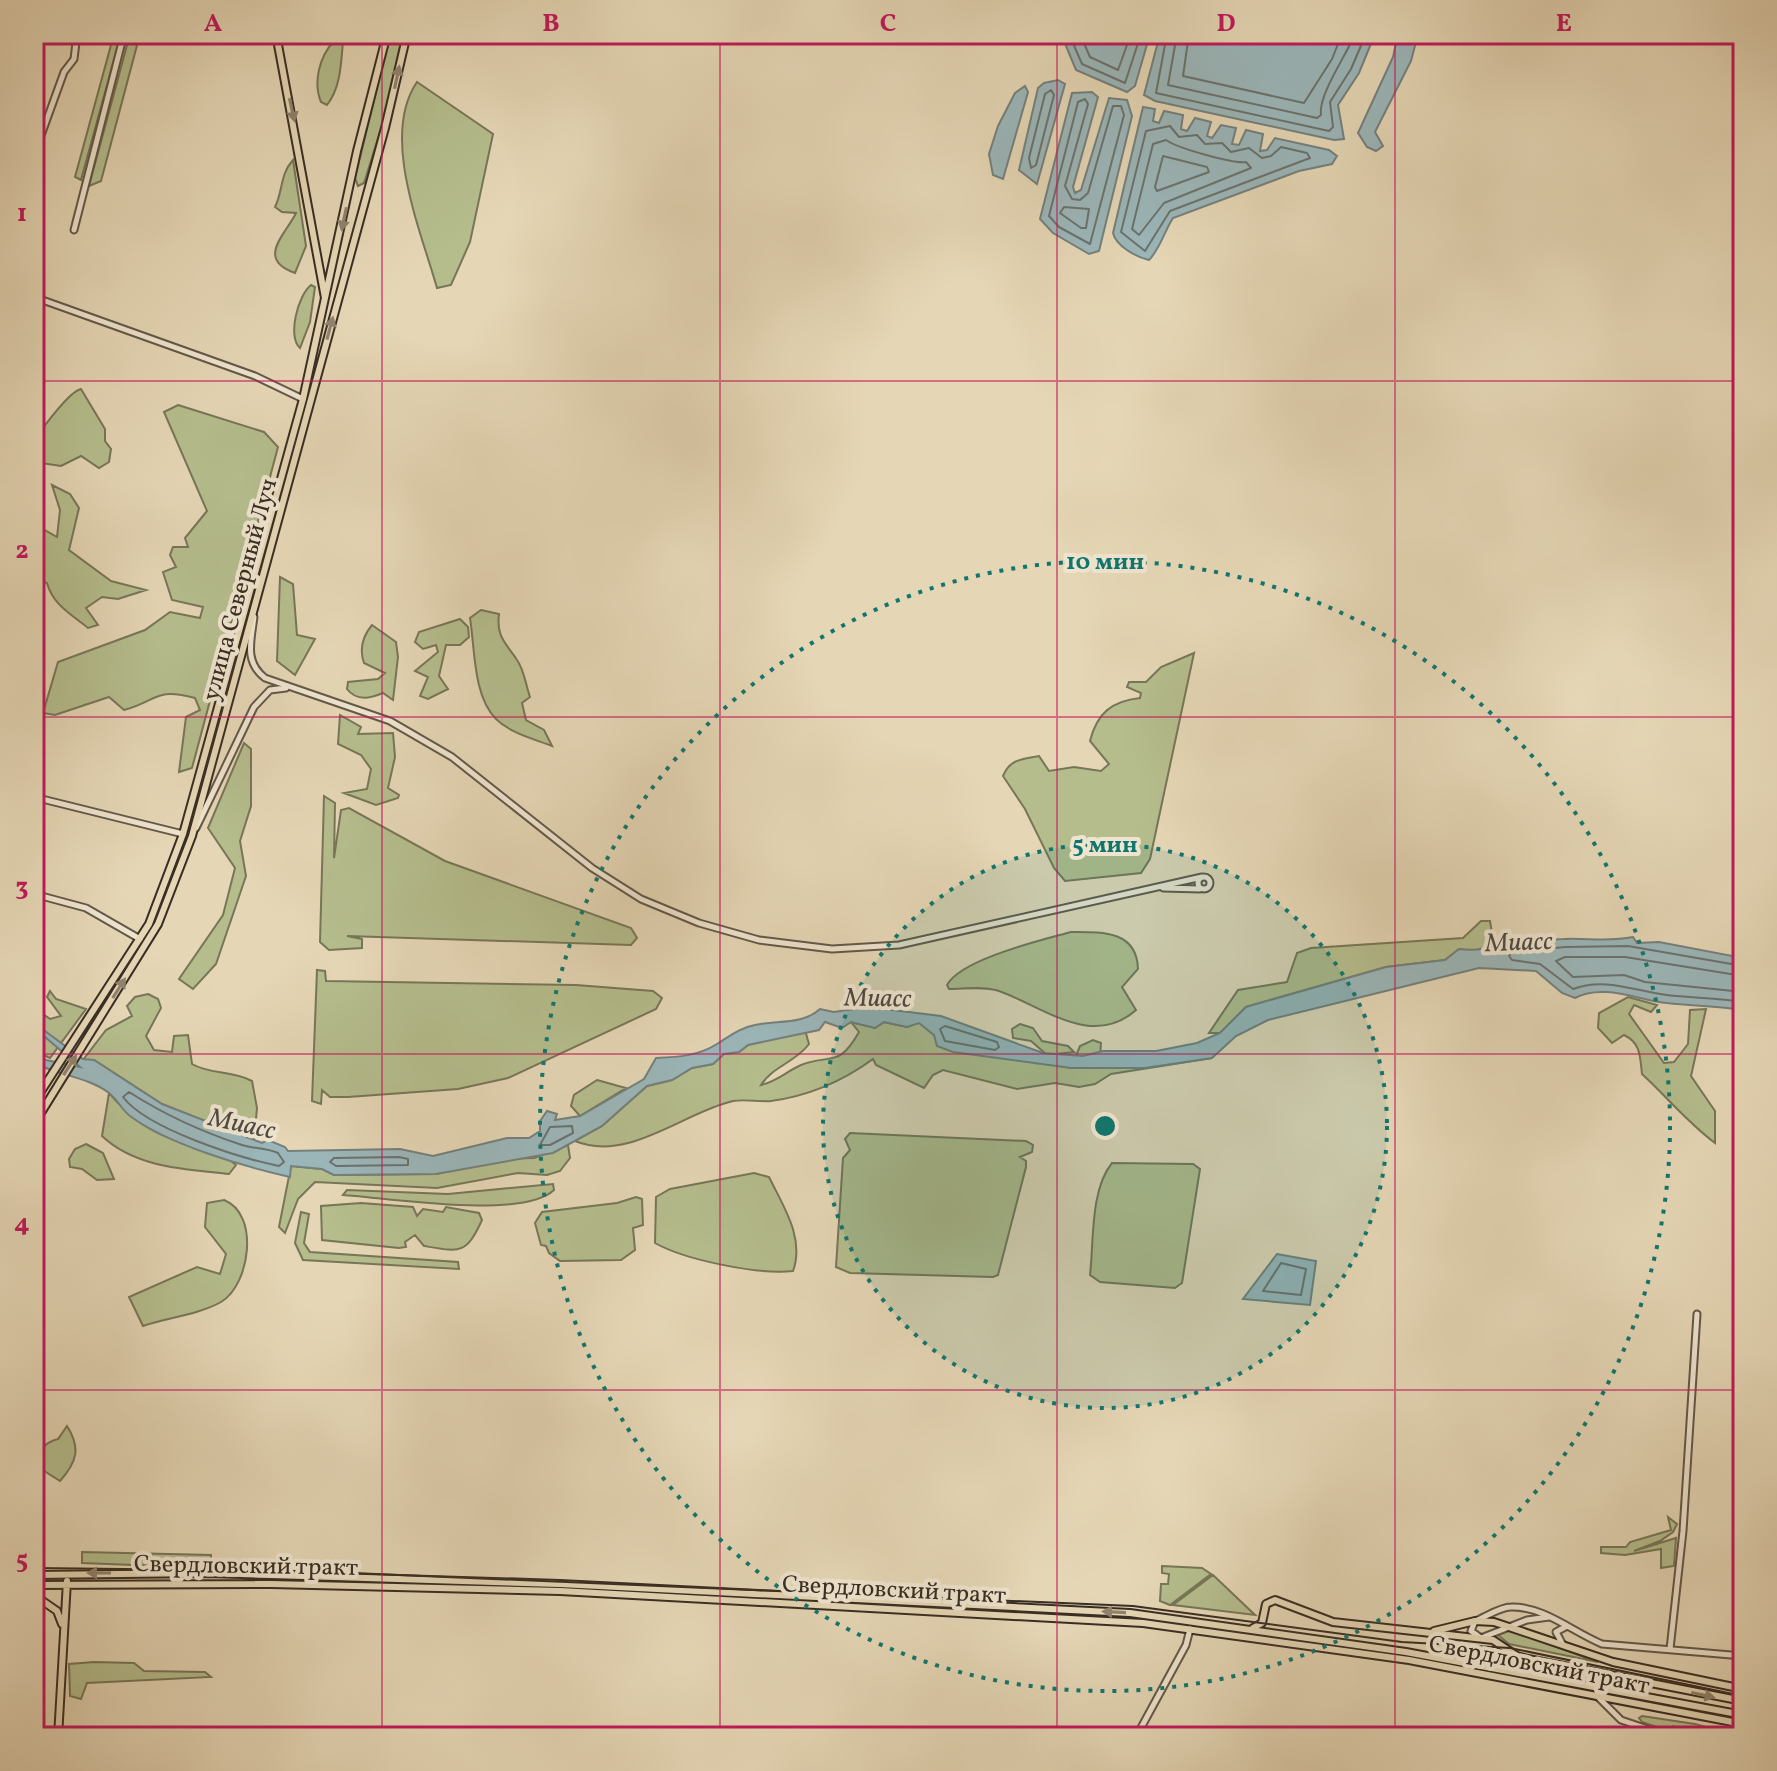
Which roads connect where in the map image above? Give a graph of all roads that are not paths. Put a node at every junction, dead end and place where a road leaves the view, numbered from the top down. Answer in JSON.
{"nodes":[{"id":1,"x":77,"y":34,"type":"edge"},
{"id":2,"x":124,"y":34,"type":"edge"},
{"id":3,"x":276,"y":34,"type":"edge"},
{"id":4,"x":387,"y":34,"type":"edge"},
{"id":5,"x":407,"y":34,"type":"edge"},
{"id":6,"x":34,"y":155,"type":"edge"},
{"id":7,"x":351,"y":185,"type":"junction"},
{"id":8,"x":366,"y":190,"type":"junction"},
{"id":9,"x":74,"y":230,"type":"dead end"},
{"id":10,"x":34,"y":297,"type":"edge"},
{"id":11,"x":326,"y":303,"type":"junction"},
{"id":12,"x":303,"y":399,"type":"junction"},
{"id":13,"x":255,"y":608,"type":"junction"},
{"id":14,"x":291,"y":688,"type":"junction"},
{"id":15,"x":34,"y":797,"type":"edge"},
{"id":16,"x":183,"y":834,"type":"junction"},
{"id":17,"x":192,"y":836,"type":"junction"},
{"id":18,"x":1202,"y":877,"type":"junction"},
{"id":19,"x":1162,"y":888,"type":"junction"},
{"id":20,"x":1202,"y":889,"type":"junction"},
{"id":21,"x":34,"y":894,"type":"edge"},
{"id":22,"x":140,"y":939,"type":"junction"},
{"id":23,"x":34,"y":1102,"type":"edge"},
{"id":24,"x":34,"y":1124,"type":"edge"},
{"id":25,"x":1697,"y":1314,"type":"dead end"},
{"id":26,"x":67,"y":1574,"type":"junction"},
{"id":27,"x":34,"y":1575,"type":"edge"},
{"id":28,"x":67,"y":1582,"type":"junction"},
{"id":29,"x":34,"y":1585,"type":"edge"},
{"id":30,"x":34,"y":1595,"type":"edge"},
{"id":31,"x":1516,"y":1607,"type":"junction"},
{"id":32,"x":1549,"y":1617,"type":"junction"},
{"id":33,"x":1191,"y":1620,"type":"junction"},
{"id":34,"x":1263,"y":1621,"type":"junction"},
{"id":35,"x":1475,"y":1621,"type":"junction"},
{"id":36,"x":1513,"y":1625,"type":"junction"},
{"id":37,"x":1567,"y":1626,"type":"junction"},
{"id":38,"x":1190,"y":1628,"type":"junction"},
{"id":39,"x":1253,"y":1628,"type":"junction"},
{"id":40,"x":63,"y":1631,"type":"junction"},
{"id":41,"x":1275,"y":1631,"type":"junction"},
{"id":42,"x":1418,"y":1633,"type":"junction"},
{"id":43,"x":1481,"y":1638,"type":"junction"},
{"id":44,"x":1564,"y":1646,"type":"junction"},
{"id":45,"x":1670,"y":1649,"type":"junction"},
{"id":46,"x":1743,"y":1656,"type":"edge"},
{"id":47,"x":1743,"y":1689,"type":"edge"},
{"id":48,"x":1596,"y":1695,"type":"junction"},
{"id":49,"x":1743,"y":1701,"type":"edge"},
{"id":50,"x":1743,"y":1715,"type":"edge"},
{"id":51,"x":1743,"y":1724,"type":"edge"},
{"id":52,"x":58,"y":1737,"type":"edge"},
{"id":53,"x":1136,"y":1737,"type":"edge"},
{"id":54,"x":1672,"y":1737,"type":"edge"}],
"edges":[{"from":1,"to":6,"type":"street"},
{"from":2,"to":9,"type":"street"},
{"from":3,"to":11,"type":"main road","one_way":true},
{"from":4,"to":7,"type":"main road","name":"улица Северный Луч"},
{"from":8,"to":5,"type":"main road","name":"улица Северный Луч","one_way":true},
{"from":7,"to":8,"type":"main road"},
{"from":7,"to":11,"type":"main road","name":"улица Северный Луч","one_way":true},
{"from":13,"to":8,"type":"main road","name":"улица Северный Луч","one_way":true},
{"from":10,"to":12,"type":"street"},
{"from":11,"to":12,"type":"main road","name":"улица Северный Луч"},
{"from":12,"to":16,"type":"main road","name":"улица Северный Луч"},
{"from":13,"to":14,"type":"street"},
{"from":13,"to":17,"type":"main road","name":"улица Северный Луч"},
{"from":14,"to":17,"type":"street"},
{"from":14,"to":19,"type":"street"},
{"from":15,"to":16,"type":"street"},
{"from":16,"to":22,"type":"main road","name":"улица Северный Луч"},
{"from":24,"to":17,"type":"main road","name":"улица Северный Луч","one_way":true},
{"from":18,"to":19,"type":"street"},
{"from":18,"to":20,"type":"street"},
{"from":18,"to":20,"type":"street"},
{"from":19,"to":20,"type":"street"},
{"from":21,"to":22,"type":"street"},
{"from":22,"to":23,"type":"main road","name":"улица Северный Луч"},
{"from":25,"to":45,"type":"street"},
{"from":26,"to":27,"type":"main road","name":"Свердловский тракт"},
{"from":26,"to":28,"type":"main road"},
{"from":33,"to":26,"type":"main road","name":"Свердловский тракт","one_way":true},
{"from":28,"to":29,"type":"main road","name":"Свердловский тракт"},
{"from":28,"to":38,"type":"main road","name":"Свердловский тракт"},
{"from":28,"to":40,"type":"main road"},
{"from":30,"to":40,"type":"main road"},
{"from":31,"to":32,"type":"street"},
{"from":31,"to":35,"type":"street"},
{"from":31,"to":36,"type":"street"},
{"from":32,"to":36,"type":"street"},
{"from":32,"to":37,"type":"street"},
{"from":33,"to":38,"type":"main road"},
{"from":33,"to":39,"type":"main road","name":"Свердловский тракт"},
{"from":34,"to":39,"type":"main road"},
{"from":34,"to":41,"type":"main road"},
{"from":34,"to":42,"type":"main road"},
{"from":35,"to":36,"type":"main road"},
{"from":35,"to":42,"type":"main road"},
{"from":35,"to":43,"type":"street"},
{"from":36,"to":43,"type":"street"},
{"from":36,"to":44,"type":"main road"},
{"from":37,"to":44,"type":"street"},
{"from":37,"to":45,"type":"street"},
{"from":38,"to":48,"type":"main road","name":"Свердловский тракт"},
{"from":38,"to":53,"type":"street"},
{"from":39,"to":41,"type":"main road","name":"Свердловский тракт"},
{"from":40,"to":52,"type":"main road"},
{"from":41,"to":50,"type":"main road","name":"Свердловский тракт"},
{"from":42,"to":43,"type":"main road"},
{"from":43,"to":49,"type":"main road","one_way":true},
{"from":44,"to":47,"type":"main road"},
{"from":45,"to":46,"type":"street"},
{"from":48,"to":51,"type":"main road","name":"Свердловский тракт"},
{"from":48,"to":54,"type":"street"}]}
